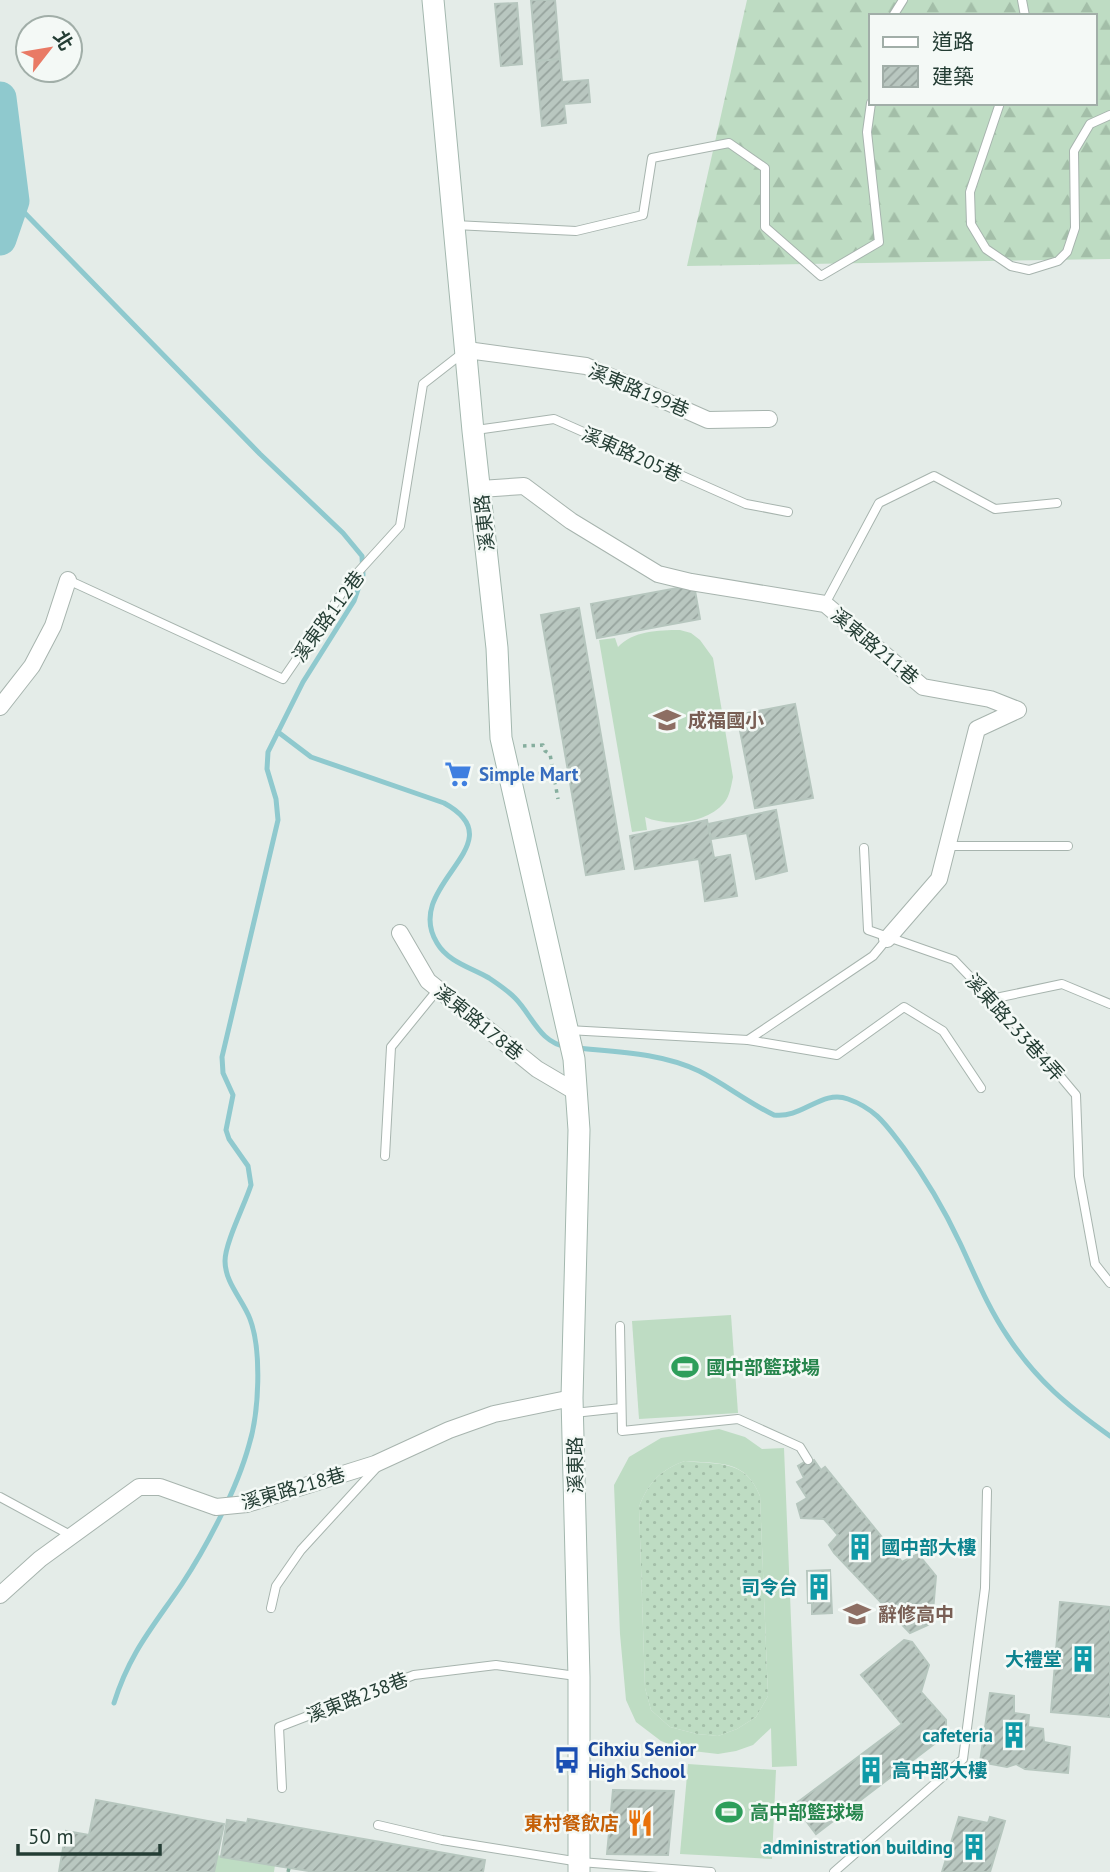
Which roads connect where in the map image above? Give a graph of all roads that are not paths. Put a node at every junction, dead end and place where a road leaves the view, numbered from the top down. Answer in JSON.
{"nodes":[{"id":1,"x":433,"y":0,"type":"edge"},
{"id":2,"x":871,"y":105,"type":"edge"},
{"id":3,"x":999,"y":105,"type":"edge"},
{"id":4,"x":1110,"y":115,"type":"edge"},
{"id":5,"x":454,"y":225,"type":"junction"},
{"id":6,"x":467,"y":350,"type":"junction"},
{"id":7,"x":769,"y":419,"type":"dead end"},
{"id":8,"x":473,"y":431,"type":"junction"},
{"id":9,"x":480,"y":489,"type":"junction"},
{"id":10,"x":1057,"y":503,"type":"dead end"},
{"id":11,"x":788,"y":512,"type":"dead end"},
{"id":12,"x":68,"y":580,"type":"joint"},
{"id":13,"x":825,"y":604,"type":"junction"},
{"id":14,"x":0,"y":707,"type":"edge"},
{"id":15,"x":946,"y":846,"type":"junction"},
{"id":16,"x":1068,"y":846,"type":"dead end"},
{"id":17,"x":864,"y":848,"type":"dead end"},
{"id":18,"x":400,"y":933,"type":"dead end"},
{"id":19,"x":887,"y":939,"type":"junction"},
{"id":20,"x":439,"y":988,"type":"junction"},
{"id":21,"x":991,"y":999,"type":"junction"},
{"id":22,"x":1110,"y":1004,"type":"edge"},
{"id":23,"x":748,"y":1040,"type":"junction"},
{"id":24,"x":570,"y":1043,"type":"junction"},
{"id":25,"x":981,"y":1088,"type":"dead end"},
{"id":26,"x":576,"y":1092,"type":"junction"},
{"id":27,"x":385,"y":1156,"type":"dead end"},
{"id":28,"x":1110,"y":1283,"type":"edge"},
{"id":29,"x":620,"y":1326,"type":"dead end"},
{"id":30,"x":573,"y":1406,"type":"junction"},
{"id":31,"x":621,"y":1408,"type":"junction"},
{"id":32,"x":385,"y":1459,"type":"junction"},
{"id":33,"x":808,"y":1460,"type":"dead end"},
{"id":34,"x":987,"y":1491,"type":"dead end"},
{"id":35,"x":0,"y":1497,"type":"edge"},
{"id":36,"x":72,"y":1536,"type":"junction"},
{"id":37,"x":0,"y":1595,"type":"edge"},
{"id":38,"x":271,"y":1608,"type":"dead end"},
{"id":39,"x":579,"y":1676,"type":"junction"},
{"id":40,"x":282,"y":1788,"type":"dead end"},
{"id":41,"x":378,"y":1825,"type":"dead end"},
{"id":42,"x":580,"y":1867,"type":"edge"},
{"id":43,"x":711,"y":1872,"type":"edge"},
{"id":44,"x":834,"y":1872,"type":"edge"}],
"edges":[{"from":1,"to":5,"type":"main road","name":"溪東路"},
{"from":2,"to":5,"type":"lane"},
{"from":3,"to":4,"type":"lane"},
{"from":5,"to":6,"type":"main road","name":"溪東路"},
{"from":6,"to":7,"type":"street","name":"溪東路199巷"},
{"from":6,"to":8,"type":"main road","name":"溪東路"},
{"from":6,"to":12,"type":"lane","name":"溪東路112巷"},
{"from":8,"to":9,"type":"main road","name":"溪東路"},
{"from":8,"to":11,"type":"lane","name":"溪東路205巷"},
{"from":9,"to":13,"type":"street","name":"溪東路211巷"},
{"from":9,"to":24,"type":"main road","name":"溪東路"},
{"from":10,"to":13,"type":"lane"},
{"from":12,"to":14,"type":"street"},
{"from":13,"to":15,"type":"street","name":"溪東路211巷"},
{"from":15,"to":16,"type":"lane"},
{"from":15,"to":19,"type":"street","name":"溪東路211巷"},
{"from":17,"to":19,"type":"lane"},
{"from":18,"to":20,"type":"street","name":"溪東路178巷"},
{"from":19,"to":21,"type":"lane","name":"溪東路233巷4弄"},
{"from":19,"to":23,"type":"lane"},
{"from":20,"to":26,"type":"street","name":"溪東路178巷"},
{"from":20,"to":27,"type":"lane"},
{"from":21,"to":22,"type":"lane"},
{"from":21,"to":28,"type":"lane","name":"溪東路233巷4弄"},
{"from":23,"to":24,"type":"lane"},
{"from":23,"to":25,"type":"lane"},
{"from":24,"to":26,"type":"main road","name":"溪東路"},
{"from":26,"to":30,"type":"main road","name":"溪東路"},
{"from":29,"to":31,"type":"lane"},
{"from":30,"to":31,"type":"lane"},
{"from":30,"to":32,"type":"street","name":"溪東路218巷"},
{"from":30,"to":39,"type":"main road","name":"溪東路"},
{"from":31,"to":33,"type":"lane"},
{"from":32,"to":36,"type":"street","name":"溪東路218巷"},
{"from":32,"to":38,"type":"lane"},
{"from":34,"to":44,"type":"lane"},
{"from":35,"to":36,"type":"lane"},
{"from":36,"to":37,"type":"street","name":"溪東路218巷"},
{"from":39,"to":40,"type":"lane","name":"溪東路238巷"},
{"from":39,"to":42,"type":"main road","name":"溪東路"},
{"from":41,"to":42,"type":"lane"},
{"from":42,"to":43,"type":"lane"}]}
